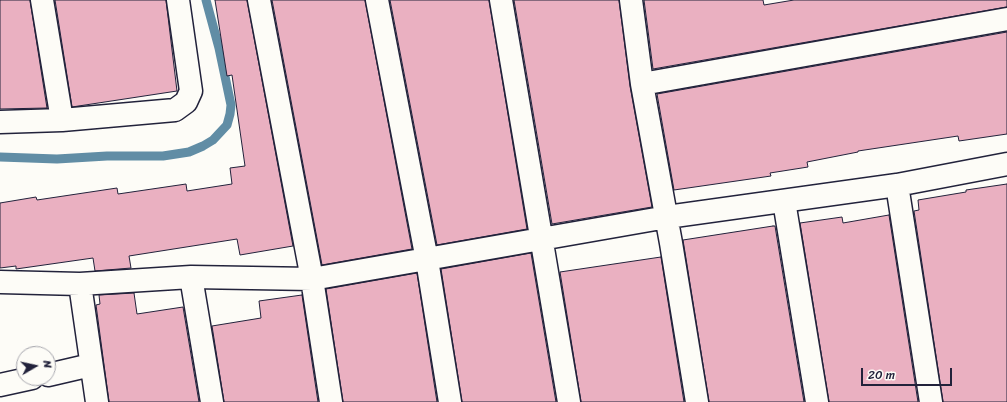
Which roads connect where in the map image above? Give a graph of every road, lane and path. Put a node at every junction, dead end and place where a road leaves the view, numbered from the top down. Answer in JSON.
{"nodes":[{"id":1,"x":42,"y":0,"type":"edge"},
{"id":2,"x":178,"y":0,"type":"edge"},
{"id":3,"x":259,"y":0,"type":"edge"},
{"id":4,"x":377,"y":0,"type":"edge"},
{"id":5,"x":501,"y":0,"type":"edge"},
{"id":6,"x":631,"y":0,"type":"edge"},
{"id":7,"x":1007,"y":20,"type":"edge"},
{"id":8,"x":642,"y":84,"type":"junction"},
{"id":9,"x":62,"y":120,"type":"junction"},
{"id":10,"x":0,"y":122,"type":"edge"},
{"id":11,"x":1007,"y":164,"type":"edge"},
{"id":12,"x":897,"y":185,"type":"junction"},
{"id":13,"x":784,"y":201,"type":"junction"},
{"id":14,"x":667,"y":218,"type":"junction"},
{"id":15,"x":541,"y":239,"type":"junction"},
{"id":16,"x":427,"y":260,"type":"junction"},
{"id":17,"x":191,"y":276,"type":"junction"},
{"id":18,"x":312,"y":279,"type":"junction"},
{"id":19,"x":0,"y":282,"type":"edge"},
{"id":20,"x":80,"y":284,"type":"junction"},
{"id":21,"x":91,"y":365,"type":"junction"},
{"id":22,"x":56,"y":372,"type":"edge"},
{"id":23,"x":16,"y":382,"type":"edge"},
{"id":24,"x":0,"y":385,"type":"edge"},
{"id":25,"x":97,"y":402,"type":"edge"},
{"id":26,"x":212,"y":402,"type":"edge"},
{"id":27,"x":331,"y":402,"type":"edge"},
{"id":28,"x":450,"y":402,"type":"edge"},
{"id":29,"x":569,"y":402,"type":"edge"},
{"id":30,"x":697,"y":402,"type":"edge"},
{"id":31,"x":817,"y":402,"type":"edge"},
{"id":32,"x":931,"y":402,"type":"edge"}],
"edges":[{"from":1,"to":9,"type":"street"},
{"from":2,"to":9,"type":"street"},
{"from":3,"to":18,"type":"street"},
{"from":4,"to":16,"type":"street"},
{"from":5,"to":15,"type":"street"},
{"from":6,"to":8,"type":"street"},
{"from":7,"to":8,"type":"street"},
{"from":8,"to":14,"type":"street"},
{"from":9,"to":10,"type":"street"},
{"from":11,"to":12,"type":"street"},
{"from":12,"to":13,"type":"street"},
{"from":12,"to":32,"type":"street"},
{"from":13,"to":14,"type":"street"},
{"from":13,"to":31,"type":"street"},
{"from":14,"to":15,"type":"street"},
{"from":14,"to":30,"type":"street"},
{"from":15,"to":16,"type":"street"},
{"from":15,"to":29,"type":"street"},
{"from":16,"to":18,"type":"street"},
{"from":16,"to":28,"type":"street"},
{"from":17,"to":18,"type":"street"},
{"from":17,"to":20,"type":"street"},
{"from":17,"to":26,"type":"street"},
{"from":18,"to":27,"type":"street"},
{"from":19,"to":20,"type":"street"},
{"from":20,"to":21,"type":"street"},
{"from":21,"to":22,"type":"street"},
{"from":21,"to":25,"type":"street"},
{"from":23,"to":24,"type":"street"}]}
